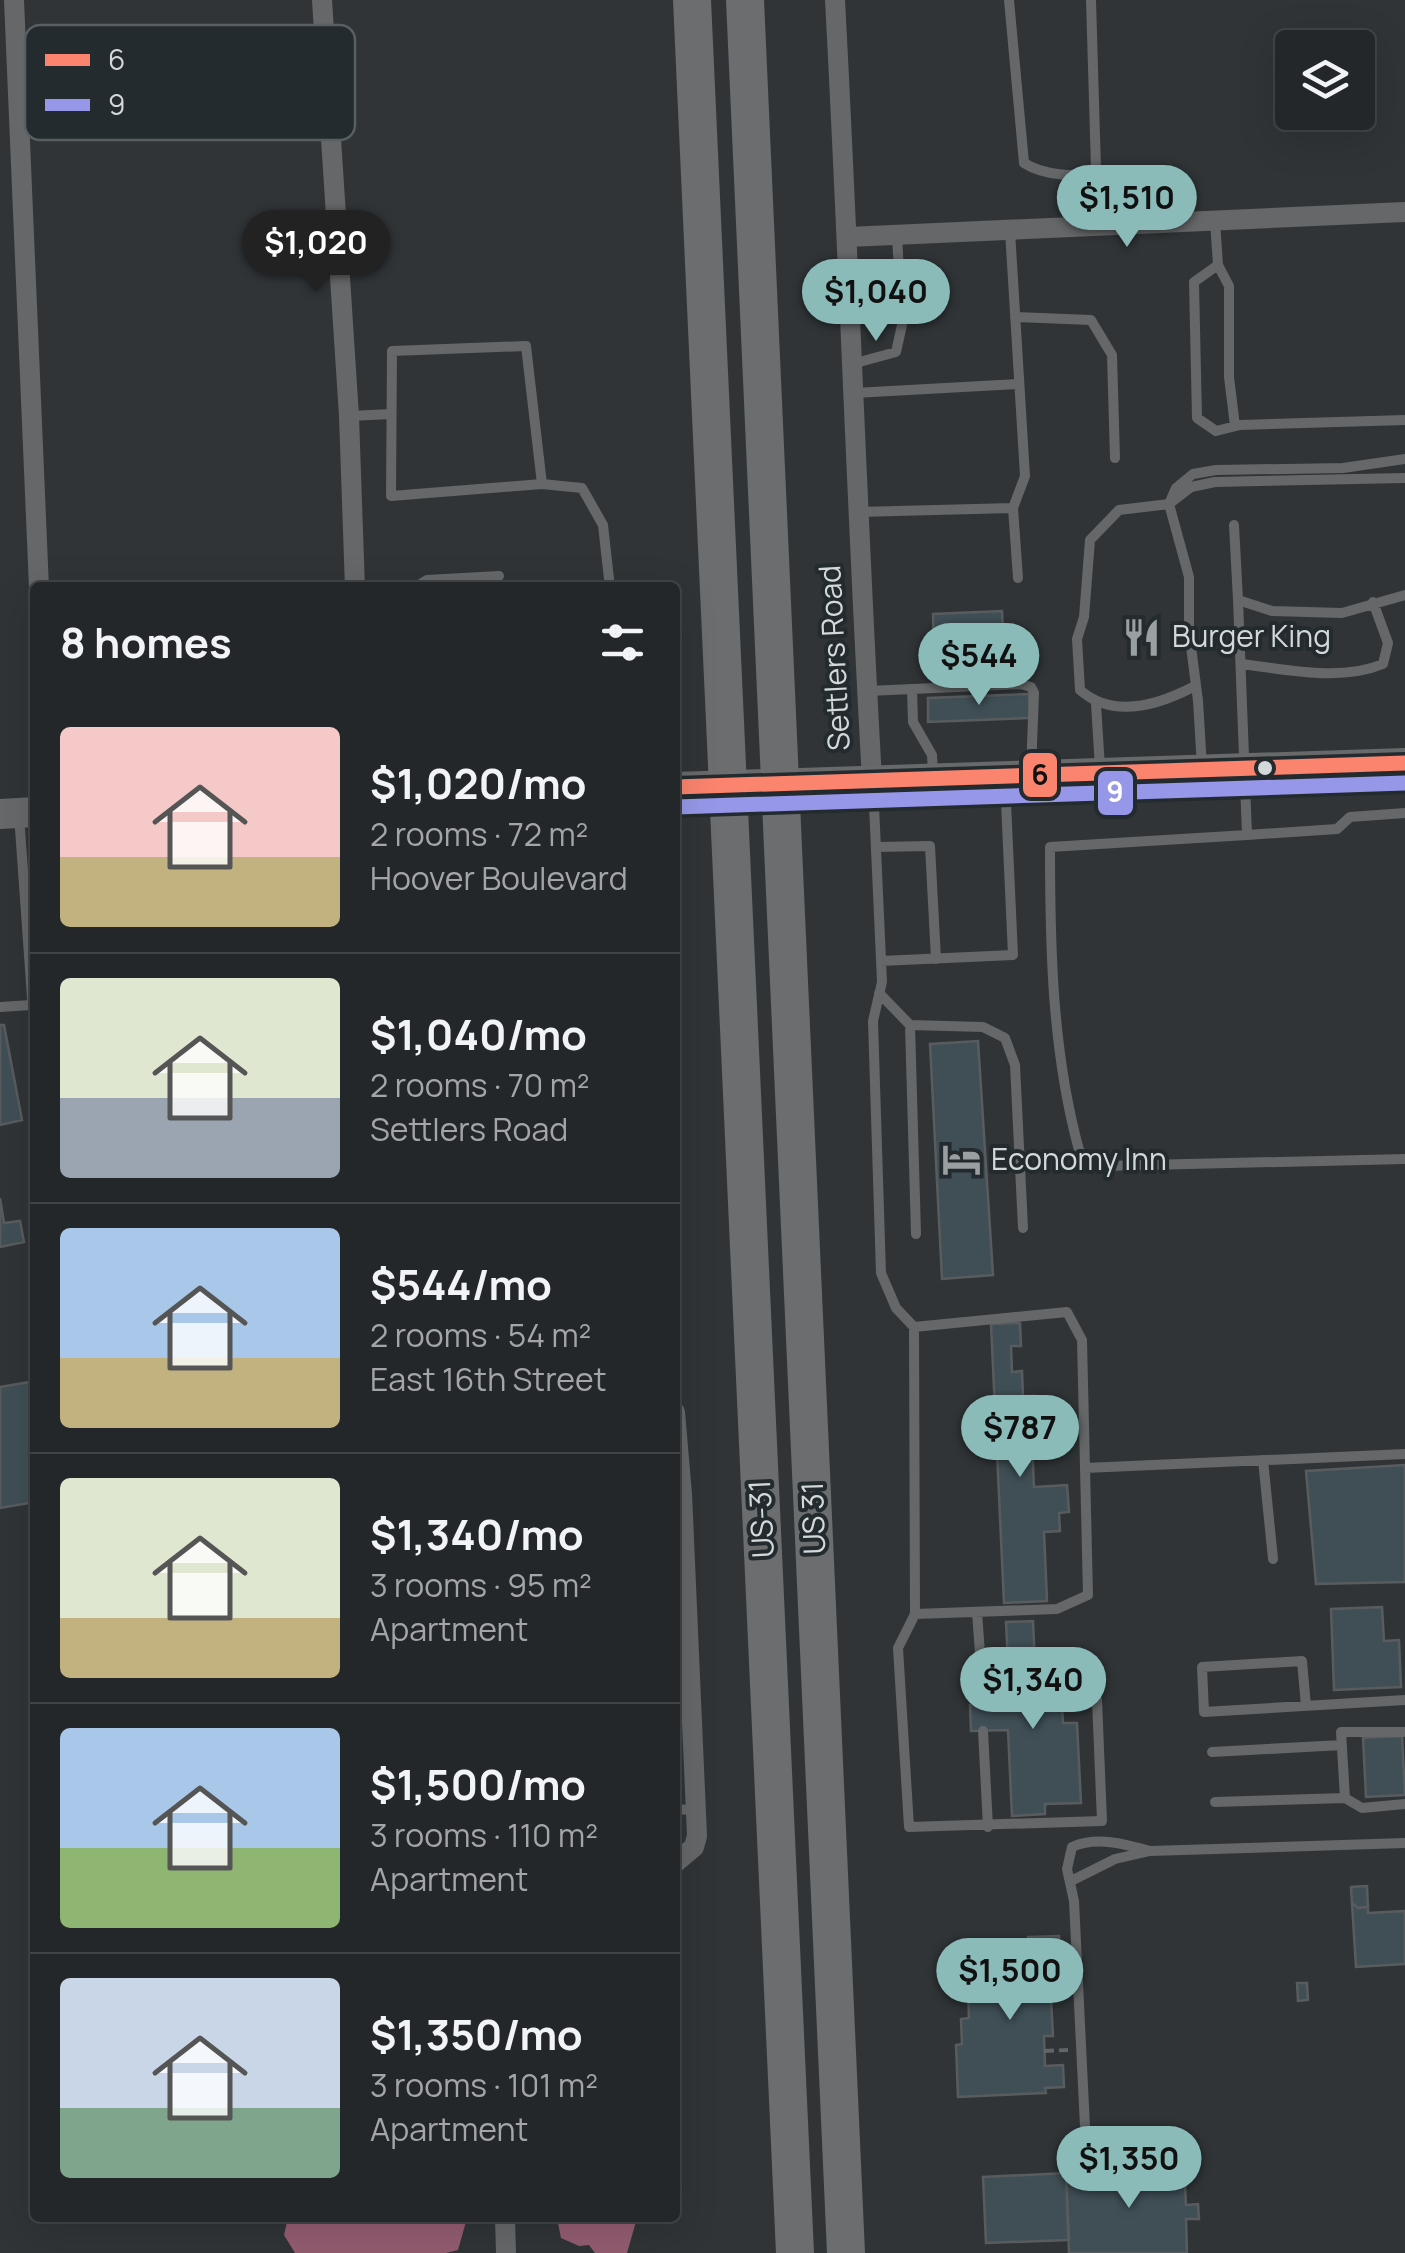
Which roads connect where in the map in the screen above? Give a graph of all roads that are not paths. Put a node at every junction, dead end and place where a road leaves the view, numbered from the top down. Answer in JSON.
{"nodes":[{"id":1,"x":14,"y":0,"type":"edge"},
{"id":2,"x":322,"y":0,"type":"edge"},
{"id":3,"x":692,"y":0,"type":"edge"},
{"id":4,"x":745,"y":0,"type":"edge"},
{"id":5,"x":835,"y":0,"type":"edge"},
{"id":6,"x":1009,"y":0,"type":"edge"},
{"id":7,"x":1090,"y":0,"type":"edge"},
{"id":8,"x":324,"y":25,"type":"edge"},
{"id":9,"x":331,"y":140,"type":"edge"},
{"id":10,"x":1091,"y":172,"type":"junction"},
{"id":11,"x":1405,"y":212,"type":"edge"},
{"id":12,"x":1215,"y":221,"type":"junction"},
{"id":13,"x":1103,"y":226,"type":"junction"},
{"id":14,"x":1010,"y":231,"type":"junction"},
{"id":15,"x":897,"y":236,"type":"junction"},
{"id":16,"x":848,"y":237,"type":"junction"},
{"id":17,"x":758,"y":251,"type":"junction"},
{"id":18,"x":704,"y":253,"type":"junction"},
{"id":19,"x":1218,"y":266,"type":"junction"},
{"id":20,"x":1015,"y":317,"type":"junction"},
{"id":21,"x":852,"y":364,"type":"junction"},
{"id":22,"x":1019,"y":384,"type":"junction"},
{"id":23,"x":853,"y":393,"type":"junction"},
{"id":24,"x":391,"y":414,"type":"junction"},
{"id":25,"x":348,"y":416,"type":"junction"},
{"id":26,"x":1405,"y":420,"type":"edge"},
{"id":27,"x":1235,"y":426,"type":"junction"},
{"id":28,"x":1114,"y":458,"type":"dead end"},
{"id":29,"x":1405,"y":459,"type":"edge"},
{"id":30,"x":1405,"y":478,"type":"edge"},
{"id":31,"x":542,"y":484,"type":"junction"},
{"id":32,"x":1169,"y":504,"type":"junction"},
{"id":33,"x":1013,"y":508,"type":"junction"},
{"id":34,"x":856,"y":512,"type":"junction"},
{"id":35,"x":1234,"y":526,"type":"dead end"},
{"id":36,"x":498,"y":576,"type":"dead end"},
{"id":37,"x":1018,"y":578,"type":"dead end"},
{"id":38,"x":39,"y":582,"type":"edge"},
{"id":39,"x":355,"y":582,"type":"edge"},
{"id":40,"x":424,"y":582,"type":"edge"},
{"id":41,"x":609,"y":582,"type":"edge"},
{"id":42,"x":1405,"y":596,"type":"edge"},
{"id":43,"x":1238,"y":600,"type":"junction"},
{"id":44,"x":1373,"y":602,"type":"junction"},
{"id":45,"x":1240,"y":664,"type":"junction"},
{"id":46,"x":1196,"y":686,"type":"junction"},
{"id":47,"x":912,"y":689,"type":"junction"},
{"id":48,"x":868,"y":691,"type":"junction"},
{"id":49,"x":1096,"y":704,"type":"junction"},
{"id":50,"x":1405,"y":763,"type":"edge"},
{"id":51,"x":1246,"y":768,"type":"junction"},
{"id":52,"x":1202,"y":769,"type":"junction"},
{"id":53,"x":1100,"y":772,"type":"junction"},
{"id":54,"x":1018,"y":774,"type":"junction"},
{"id":55,"x":934,"y":777,"type":"junction"},
{"id":56,"x":872,"y":779,"type":"junction"},
{"id":57,"x":780,"y":784,"type":"junction"},
{"id":58,"x":728,"y":785,"type":"junction"},
{"id":59,"x":680,"y":787,"type":"edge"},
{"id":60,"x":18,"y":813,"type":"edge"},
{"id":61,"x":1405,"y":814,"type":"edge"},
{"id":62,"x":1247,"y":836,"type":"junction"},
{"id":63,"x":877,"y":847,"type":"junction"},
{"id":64,"x":936,"y":959,"type":"junction"},
{"id":65,"x":881,"y":961,"type":"junction"},
{"id":66,"x":30,"y":978,"type":"edge"},
{"id":67,"x":879,"y":992,"type":"junction"},
{"id":68,"x":30,"y":1005,"type":"edge"},
{"id":69,"x":0,"y":1006,"type":"edge"},
{"id":70,"x":910,"y":1025,"type":"junction"},
{"id":71,"x":1405,"y":1158,"type":"edge"},
{"id":72,"x":1023,"y":1228,"type":"dead end"},
{"id":73,"x":916,"y":1234,"type":"dead end"},
{"id":74,"x":914,"y":1326,"type":"junction"},
{"id":75,"x":753,"y":1329,"type":"junction"},
{"id":76,"x":808,"y":1359,"type":"junction"},
{"id":77,"x":1405,"y":1454,"type":"edge"},
{"id":78,"x":1264,"y":1460,"type":"junction"},
{"id":79,"x":1085,"y":1468,"type":"junction"},
{"id":80,"x":680,"y":1471,"type":"edge"},
{"id":81,"x":1273,"y":1559,"type":"dead end"},
{"id":82,"x":977,"y":1612,"type":"junction"},
{"id":83,"x":916,"y":1614,"type":"junction"},
{"id":84,"x":983,"y":1696,"type":"dead end"},
{"id":85,"x":1097,"y":1700,"type":"dead end"},
{"id":86,"x":1405,"y":1700,"type":"edge"},
{"id":87,"x":1306,"y":1706,"type":"junction"},
{"id":88,"x":984,"y":1731,"type":"dead end"},
{"id":89,"x":1405,"y":1732,"type":"edge"},
{"id":90,"x":1342,"y":1745,"type":"junction"},
{"id":91,"x":1212,"y":1752,"type":"dead end"},
{"id":92,"x":1345,"y":1798,"type":"junction"},
{"id":93,"x":1215,"y":1802,"type":"dead end"},
{"id":94,"x":1405,"y":1804,"type":"edge"},
{"id":95,"x":686,"y":1810,"type":"edge"},
{"id":96,"x":988,"y":1826,"type":"junction"},
{"id":97,"x":1405,"y":1843,"type":"edge"},
{"id":98,"x":1150,"y":1851,"type":"junction"},
{"id":99,"x":680,"y":1859,"type":"edge"},
{"id":100,"x":1072,"y":1881,"type":"junction"},
{"id":101,"x":1085,"y":2128,"type":"dead end"},
{"id":102,"x":504,"y":2222,"type":"edge"},
{"id":103,"x":795,"y":2236,"type":"edge"},
{"id":104,"x":506,"y":2253,"type":"edge"},
{"id":105,"x":835,"y":2253,"type":"edge"},
{"id":106,"x":846,"y":2253,"type":"edge"}],
"edges":[{"from":1,"to":38,"type":"street"},
{"from":2,"to":8,"type":"street"},
{"from":3,"to":18,"type":"highway","number":"US 31"},
{"from":4,"to":17,"type":"highway","number":"US 31"},
{"from":5,"to":16,"type":"street","name":"Settlers Road"},
{"from":6,"to":10,"type":"lane"},
{"from":7,"to":10,"type":"lane"},
{"from":9,"to":25,"type":"street"},
{"from":10,"to":13,"type":"lane"},
{"from":11,"to":12,"type":"street"},
{"from":12,"to":13,"type":"street"},
{"from":12,"to":19,"type":"lane"},
{"from":13,"to":14,"type":"street"},
{"from":14,"to":15,"type":"street"},
{"from":14,"to":20,"type":"lane"},
{"from":15,"to":16,"type":"street"},
{"from":15,"to":21,"type":"lane"},
{"from":16,"to":21,"type":"street","name":"Settlers Road"},
{"from":17,"to":18,"type":"highway"},
{"from":17,"to":57,"type":"highway","number":"US 31"},
{"from":18,"to":58,"type":"highway","number":"US 31"},
{"from":19,"to":27,"type":"lane"},
{"from":19,"to":27,"type":"lane"},
{"from":20,"to":22,"type":"lane"},
{"from":20,"to":28,"type":"lane"},
{"from":21,"to":23,"type":"street","name":"Settlers Road"},
{"from":22,"to":23,"type":"lane"},
{"from":22,"to":33,"type":"lane"},
{"from":23,"to":34,"type":"street","name":"Settlers Road"},
{"from":24,"to":25,"type":"lane"},
{"from":24,"to":31,"type":"lane"},
{"from":24,"to":31,"type":"lane"},
{"from":25,"to":39,"type":"street"},
{"from":26,"to":27,"type":"lane"},
{"from":29,"to":32,"type":"lane"},
{"from":30,"to":32,"type":"lane"},
{"from":31,"to":41,"type":"lane"},
{"from":32,"to":46,"type":"lane"},
{"from":32,"to":49,"type":"lane"},
{"from":33,"to":34,"type":"lane"},
{"from":33,"to":37,"type":"lane"},
{"from":34,"to":48,"type":"street","name":"Settlers Road"},
{"from":35,"to":43,"type":"lane"},
{"from":36,"to":40,"type":"lane"},
{"from":42,"to":44,"type":"lane"},
{"from":43,"to":44,"type":"lane"},
{"from":43,"to":45,"type":"lane"},
{"from":44,"to":45,"type":"lane"},
{"from":45,"to":51,"type":"lane"},
{"from":46,"to":49,"type":"lane"},
{"from":46,"to":52,"type":"lane"},
{"from":47,"to":48,"type":"lane"},
{"from":47,"to":54,"type":"lane"},
{"from":47,"to":55,"type":"lane"},
{"from":48,"to":56,"type":"street","name":"Settlers Road"},
{"from":49,"to":53,"type":"lane"},
{"from":50,"to":51,"type":"main road"},
{"from":51,"to":52,"type":"main road"},
{"from":51,"to":62,"type":"lane"},
{"from":52,"to":53,"type":"main road"},
{"from":53,"to":54,"type":"main road"},
{"from":54,"to":55,"type":"main road"},
{"from":54,"to":64,"type":"lane"},
{"from":55,"to":56,"type":"main road"},
{"from":56,"to":57,"type":"main road"},
{"from":56,"to":63,"type":"lane","name":"Settlers Road"},
{"from":57,"to":58,"type":"main road"},
{"from":57,"to":76,"type":"highway","name":"US 31","number":"US 31"},
{"from":58,"to":59,"type":"main road"},
{"from":58,"to":75,"type":"highway","name":"US-31","number":"US 31"},
{"from":60,"to":66,"type":"lane"},
{"from":61,"to":62,"type":"lane"},
{"from":62,"to":71,"type":"lane"},
{"from":63,"to":64,"type":"lane"},
{"from":63,"to":65,"type":"lane","name":"Settlers Road"},
{"from":64,"to":65,"type":"lane"},
{"from":65,"to":67,"type":"lane","name":"Settlers Road"},
{"from":67,"to":70,"type":"lane"},
{"from":67,"to":74,"type":"lane","name":"Settlers Road"},
{"from":68,"to":69,"type":"lane"},
{"from":70,"to":72,"type":"lane"},
{"from":70,"to":73,"type":"lane"},
{"from":74,"to":79,"type":"lane"},
{"from":74,"to":83,"type":"lane"},
{"from":75,"to":76,"type":"highway"},
{"from":75,"to":103,"type":"highway","name":"US-31","number":"US 31"},
{"from":76,"to":106,"type":"highway","name":"US 31","number":"US 31"},
{"from":77,"to":78,"type":"lane"},
{"from":78,"to":79,"type":"lane"},
{"from":78,"to":81,"type":"lane"},
{"from":79,"to":82,"type":"lane"},
{"from":80,"to":95,"type":"street"},
{"from":82,"to":83,"type":"lane"},
{"from":82,"to":84,"type":"lane"},
{"from":83,"to":96,"type":"lane"},
{"from":85,"to":96,"type":"lane"},
{"from":86,"to":87,"type":"lane"},
{"from":87,"to":87,"type":"lane"},
{"from":88,"to":96,"type":"lane"},
{"from":89,"to":90,"type":"lane"},
{"from":90,"to":91,"type":"lane"},
{"from":90,"to":92,"type":"lane"},
{"from":92,"to":93,"type":"lane"},
{"from":92,"to":94,"type":"lane"},
{"from":95,"to":99,"type":"street"},
{"from":97,"to":98,"type":"lane"},
{"from":98,"to":100,"type":"lane"},
{"from":98,"to":100,"type":"lane"},
{"from":100,"to":101,"type":"lane"},
{"from":102,"to":104,"type":"street"},
{"from":103,"to":105,"type":"highway"}]}
